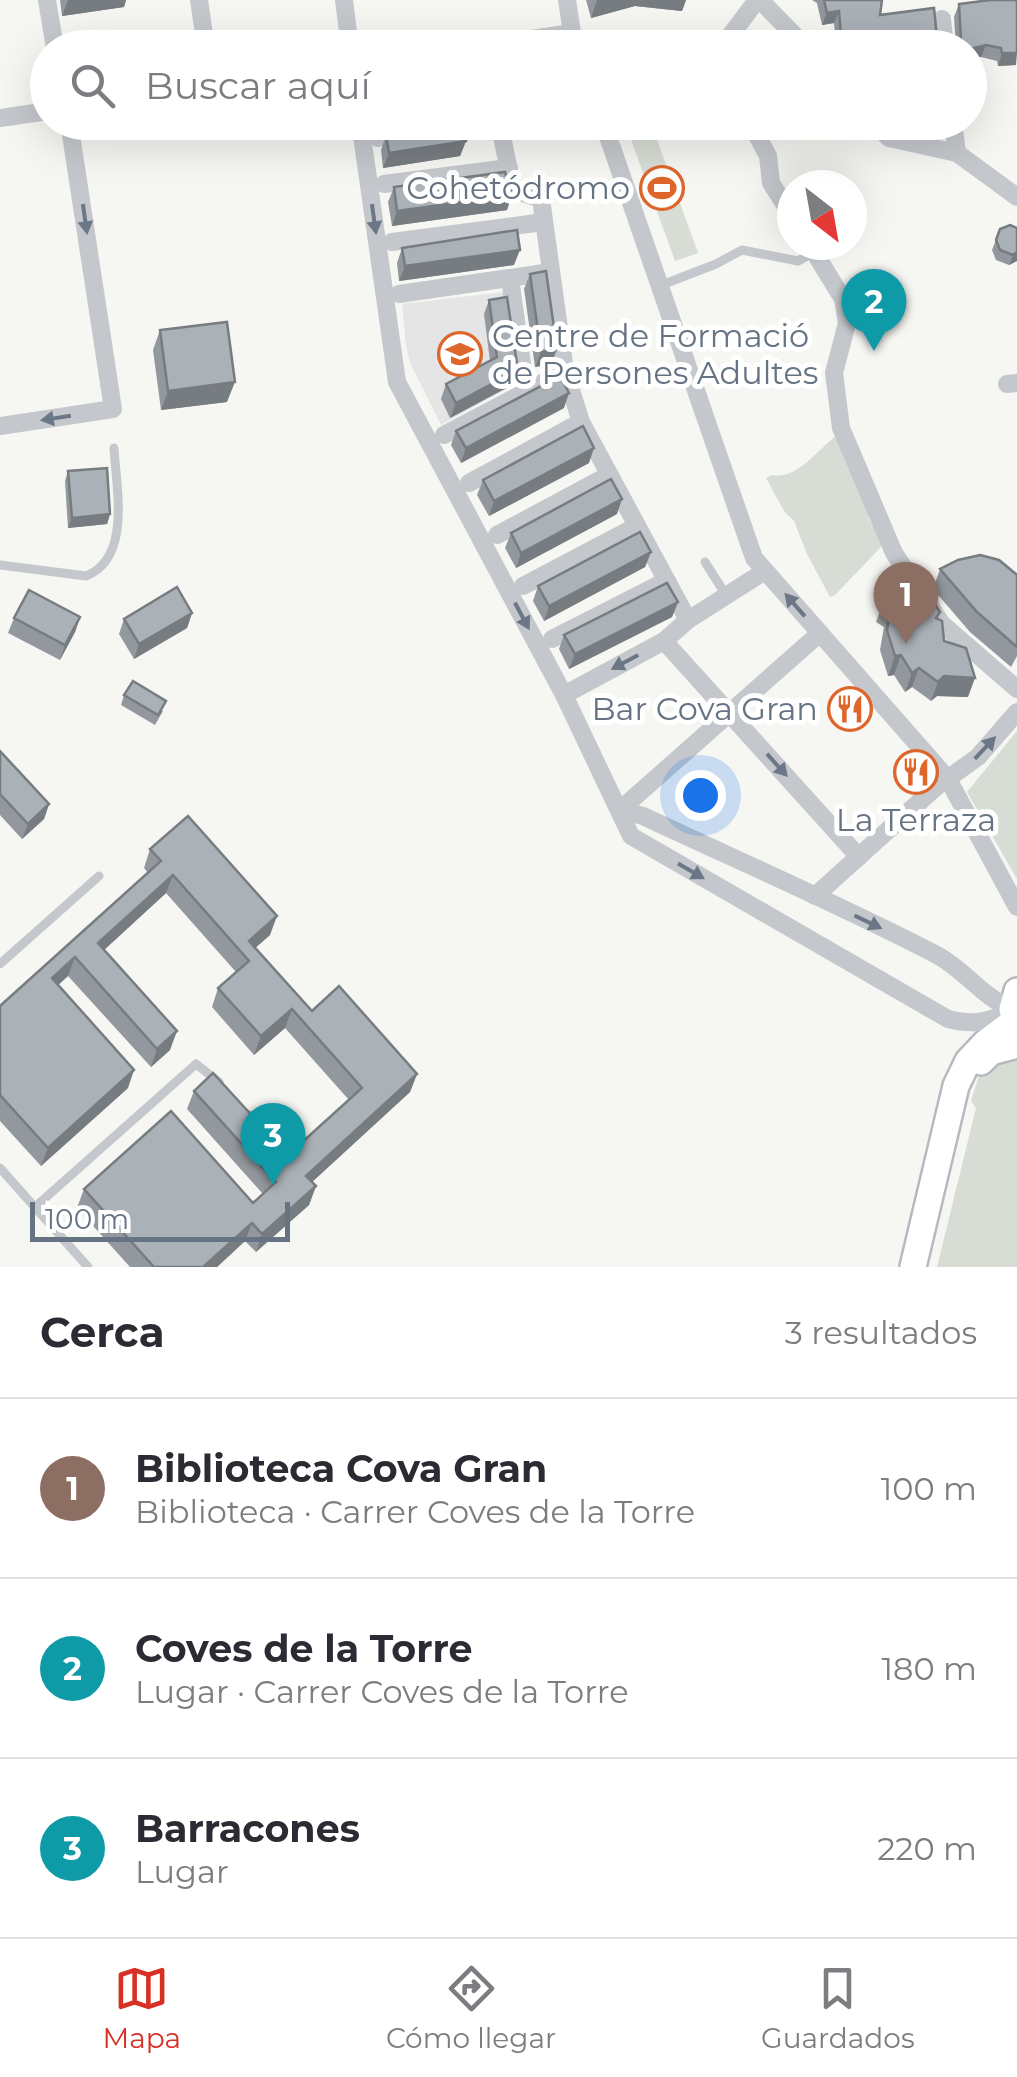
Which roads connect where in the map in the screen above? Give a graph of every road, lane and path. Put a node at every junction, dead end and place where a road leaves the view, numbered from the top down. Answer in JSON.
{"nodes":[{"id":1,"x":47,"y":0,"type":"edge"},
{"id":2,"x":199,"y":0,"type":"edge"},
{"id":3,"x":344,"y":0,"type":"edge"},
{"id":4,"x":567,"y":0,"type":"edge"},
{"id":5,"x":759,"y":0,"type":"edge"},
{"id":6,"x":942,"y":18,"type":"dead end"},
{"id":7,"x":52,"y":30,"type":"edge"},
{"id":8,"x":203,"y":30,"type":"edge"},
{"id":9,"x":348,"y":30,"type":"edge"},
{"id":10,"x":572,"y":30,"type":"edge"},
{"id":11,"x":735,"y":30,"type":"edge"},
{"id":12,"x":789,"y":30,"type":"edge"},
{"id":13,"x":944,"y":30,"type":"edge"},
{"id":14,"x":30,"y":114,"type":"edge"},
{"id":15,"x":0,"y":118,"type":"edge"},
{"id":16,"x":72,"y":140,"type":"edge"},
{"id":17,"x":363,"y":140,"type":"edge"},
{"id":18,"x":503,"y":140,"type":"edge"},
{"id":19,"x":609,"y":140,"type":"edge"},
{"id":20,"x":760,"y":140,"type":"edge"},
{"id":21,"x":898,"y":140,"type":"edge"},
{"id":22,"x":955,"y":140,"type":"edge"},
{"id":23,"x":956,"y":153,"type":"junction"},
{"id":24,"x":509,"y":168,"type":"junction"},
{"id":25,"x":384,"y":184,"type":"dead end"},
{"id":26,"x":777,"y":191,"type":"edge"},
{"id":27,"x":1017,"y":197,"type":"edge"},
{"id":28,"x":544,"y":222,"type":"junction"},
{"id":29,"x":392,"y":242,"type":"dead end"},
{"id":30,"x":777,"y":258,"type":"edge"},
{"id":31,"x":819,"y":260,"type":"edge"},
{"id":32,"x":551,"y":272,"type":"junction"},
{"id":33,"x":510,"y":278,"type":"junction"},
{"id":34,"x":660,"y":286,"type":"junction"},
{"id":35,"x":399,"y":294,"type":"dead end"},
{"id":36,"x":566,"y":371,"type":"junction"},
{"id":37,"x":526,"y":392,"type":"junction"},
{"id":38,"x":581,"y":422,"type":"junction"},
{"id":39,"x":0,"y":425,"type":"edge"},
{"id":40,"x":444,"y":435,"type":"dead end"},
{"id":41,"x":114,"y":448,"type":"dead end"},
{"id":42,"x":609,"y":474,"type":"junction"},
{"id":43,"x":469,"y":483,"type":"dead end"},
{"id":44,"x":637,"y":526,"type":"junction"},
{"id":45,"x":496,"y":535,"type":"dead end"},
{"id":46,"x":705,"y":562,"type":"dead end"},
{"id":47,"x":0,"y":565,"type":"edge"},
{"id":48,"x":765,"y":571,"type":"junction"},
{"id":49,"x":666,"y":580,"type":"junction"},
{"id":50,"x":523,"y":586,"type":"dead end"},
{"id":51,"x":726,"y":596,"type":"junction"},
{"id":52,"x":688,"y":620,"type":"junction"},
{"id":53,"x":820,"y":632,"type":"junction"},
{"id":54,"x":552,"y":639,"type":"dead end"},
{"id":55,"x":664,"y":641,"type":"junction"},
{"id":56,"x":1017,"y":689,"type":"edge"},
{"id":57,"x":564,"y":695,"type":"junction"},
{"id":58,"x":729,"y":712,"type":"junction"},
{"id":59,"x":1017,"y":712,"type":"edge"},
{"id":60,"x":948,"y":779,"type":"junction"},
{"id":61,"x":620,"y":810,"type":"junction"},
{"id":62,"x":859,"y":856,"type":"junction"},
{"id":63,"x":99,"y":876,"type":"dead end"},
{"id":64,"x":815,"y":896,"type":"junction"},
{"id":65,"x":1017,"y":907,"type":"edge"},
{"id":66,"x":0,"y":964,"type":"edge"},
{"id":67,"x":1015,"y":1017,"type":"edge"},
{"id":68,"x":221,"y":1084,"type":"edge"},
{"id":69,"x":244,"y":1108,"type":"edge"},
{"id":70,"x":280,"y":1145,"type":"edge"},
{"id":71,"x":0,"y":1168,"type":"edge"},
{"id":72,"x":35,"y":1208,"type":"junction"},
{"id":73,"x":88,"y":1267,"type":"edge"},
{"id":74,"x":913,"y":1267,"type":"edge"},
{"id":75,"x":922,"y":1267,"type":"edge"}],
"edges":[{"from":1,"to":7,"type":"street"},
{"from":2,"to":8,"type":"street"},
{"from":3,"to":9,"type":"street"},
{"from":4,"to":10,"type":"street"},
{"from":5,"to":11,"type":"street"},
{"from":5,"to":12,"type":"street"},
{"from":6,"to":13,"type":"street"},
{"from":14,"to":15,"type":"street"},
{"from":16,"to":39,"type":"street","one_way":true},
{"from":17,"to":57,"type":"street","one_way":true},
{"from":18,"to":24,"type":"street"},
{"from":19,"to":34,"type":"street"},
{"from":20,"to":26,"type":"street"},
{"from":21,"to":23,"type":"street"},
{"from":22,"to":23,"type":"street"},
{"from":23,"to":27,"type":"street"},
{"from":24,"to":25,"type":"street"},
{"from":24,"to":28,"type":"street"},
{"from":28,"to":29,"type":"street"},
{"from":28,"to":32,"type":"street"},
{"from":30,"to":34,"type":"lane"},
{"from":31,"to":56,"type":"street"},
{"from":32,"to":33,"type":"street"},
{"from":32,"to":36,"type":"street"},
{"from":33,"to":35,"type":"street"},
{"from":33,"to":37,"type":"street"},
{"from":34,"to":48,"type":"street"},
{"from":36,"to":37,"type":"street"},
{"from":36,"to":38,"type":"street"},
{"from":37,"to":40,"type":"street"},
{"from":38,"to":42,"type":"street"},
{"from":38,"to":43,"type":"street"},
{"from":41,"to":47,"type":"lane"},
{"from":42,"to":44,"type":"street"},
{"from":42,"to":45,"type":"street"},
{"from":44,"to":49,"type":"street"},
{"from":44,"to":50,"type":"street"},
{"from":46,"to":51,"type":"lane"},
{"from":48,"to":51,"type":"street"},
{"from":53,"to":48,"type":"street","one_way":true},
{"from":49,"to":52,"type":"street"},
{"from":49,"to":54,"type":"street"},
{"from":51,"to":52,"type":"street"},
{"from":52,"to":55,"type":"street"},
{"from":53,"to":58,"type":"street"},
{"from":53,"to":60,"type":"street"},
{"from":55,"to":57,"type":"street","one_way":true},
{"from":55,"to":58,"type":"street"},
{"from":57,"to":61,"type":"street"},
{"from":58,"to":61,"type":"street"},
{"from":58,"to":62,"type":"street","one_way":true},
{"from":60,"to":59,"type":"street","one_way":true},
{"from":60,"to":62,"type":"street"},
{"from":60,"to":65,"type":"street"},
{"from":61,"to":64,"type":"street"},
{"from":61,"to":67,"type":"street","one_way":true},
{"from":62,"to":64,"type":"street"},
{"from":63,"to":66,"type":"lane"},
{"from":64,"to":67,"type":"street","one_way":true},
{"from":67,"to":74,"type":"street"},
{"from":67,"to":75,"type":"street"},
{"from":68,"to":72,"type":"lane"},
{"from":69,"to":70,"type":"lane"},
{"from":71,"to":72,"type":"lane"},
{"from":72,"to":73,"type":"lane"}]}
